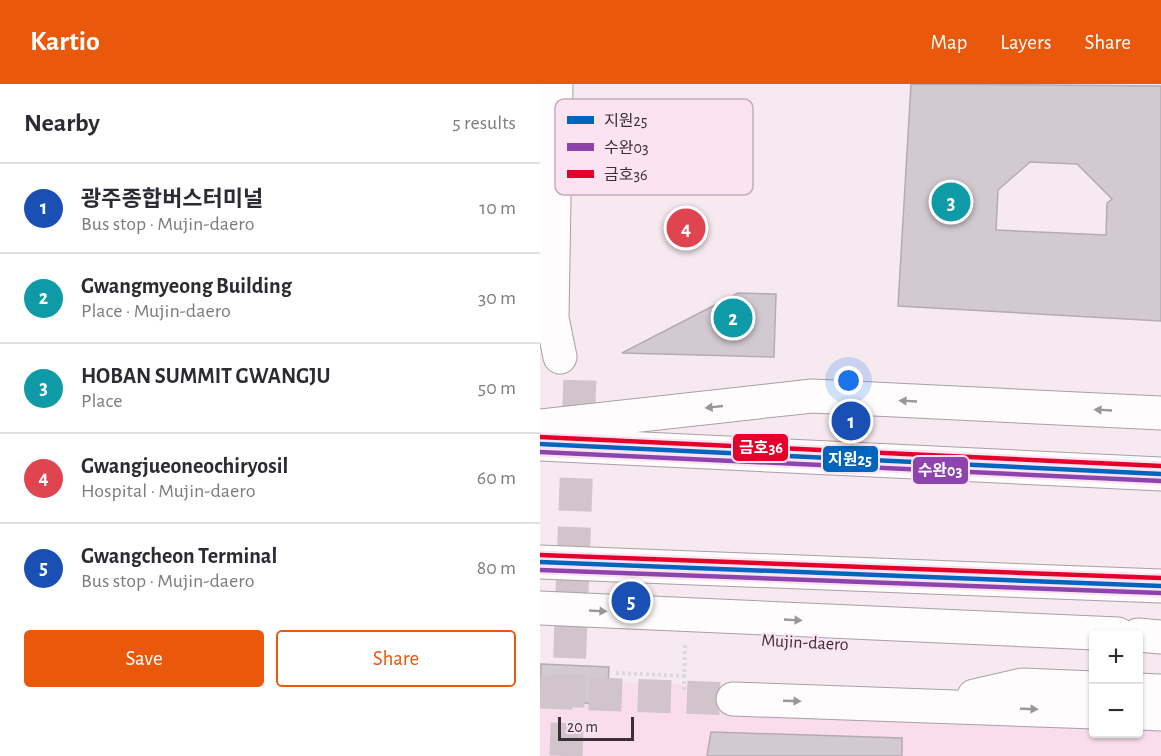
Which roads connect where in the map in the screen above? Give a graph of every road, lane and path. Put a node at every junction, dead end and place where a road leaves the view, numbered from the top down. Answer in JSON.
{"nodes":[{"id":1,"x":556,"y":84,"type":"edge"},
{"id":2,"x":556,"y":99,"type":"edge"},
{"id":3,"x":555,"y":142,"type":"edge"},
{"id":4,"x":560,"y":357,"type":"tunnel mouth"},
{"id":5,"x":1161,"y":413,"type":"edge"},
{"id":6,"x":540,"y":426,"type":"edge"},
{"id":7,"x":540,"y":444,"type":"edge"},
{"id":8,"x":1161,"y":474,"type":"edge"},
{"id":9,"x":540,"y":562,"type":"edge"},
{"id":10,"x":1161,"y":586,"type":"edge"},
{"id":11,"x":540,"y":608,"type":"edge"},
{"id":12,"x":540,"y":630,"type":"edge"},
{"id":13,"x":1069,"y":632,"type":"junction"},
{"id":14,"x":1089,"y":633,"type":"edge"},
{"id":15,"x":1143,"y":636,"type":"edge"},
{"id":16,"x":686,"y":637,"type":"junction"},
{"id":17,"x":1161,"y":637,"type":"edge"},
{"id":18,"x":616,"y":672,"type":"dead end"},
{"id":19,"x":685,"y":676,"type":"junction"},
{"id":20,"x":1089,"y":688,"type":"edge"},
{"id":21,"x":684,"y":690,"type":"dead end"},
{"id":22,"x":1143,"y":690,"type":"edge"},
{"id":23,"x":1161,"y":691,"type":"edge"},
{"id":24,"x":733,"y":699,"type":"tunnel mouth"},
{"id":25,"x":928,"y":706,"type":"junction"},
{"id":26,"x":1089,"y":712,"type":"edge"},
{"id":27,"x":1143,"y":713,"type":"edge"},
{"id":28,"x":1161,"y":714,"type":"edge"}],
"edges":[{"from":1,"to":2,"type":"main road"},
{"from":3,"to":4,"type":"main road"},
{"from":5,"to":6,"type":"main road","one_way":true},
{"from":7,"to":8,"type":"main road"},
{"from":9,"to":10,"type":"main road"},
{"from":11,"to":13,"type":"main road","one_way":true},
{"from":12,"to":16,"type":"main road","name":"Mujin-daero"},
{"from":13,"to":14,"type":"main road"},
{"from":13,"to":16,"type":"main road","name":"Mujin-daero"},
{"from":15,"to":17,"type":"main road"},
{"from":16,"to":19,"type":"path"},
{"from":18,"to":19,"type":"path"},
{"from":19,"to":21,"type":"path"},
{"from":20,"to":25,"type":"main road"},
{"from":22,"to":23,"type":"main road"},
{"from":24,"to":25,"type":"main road","one_way":true},
{"from":25,"to":26,"type":"main road","one_way":true},
{"from":27,"to":28,"type":"main road"}]}
